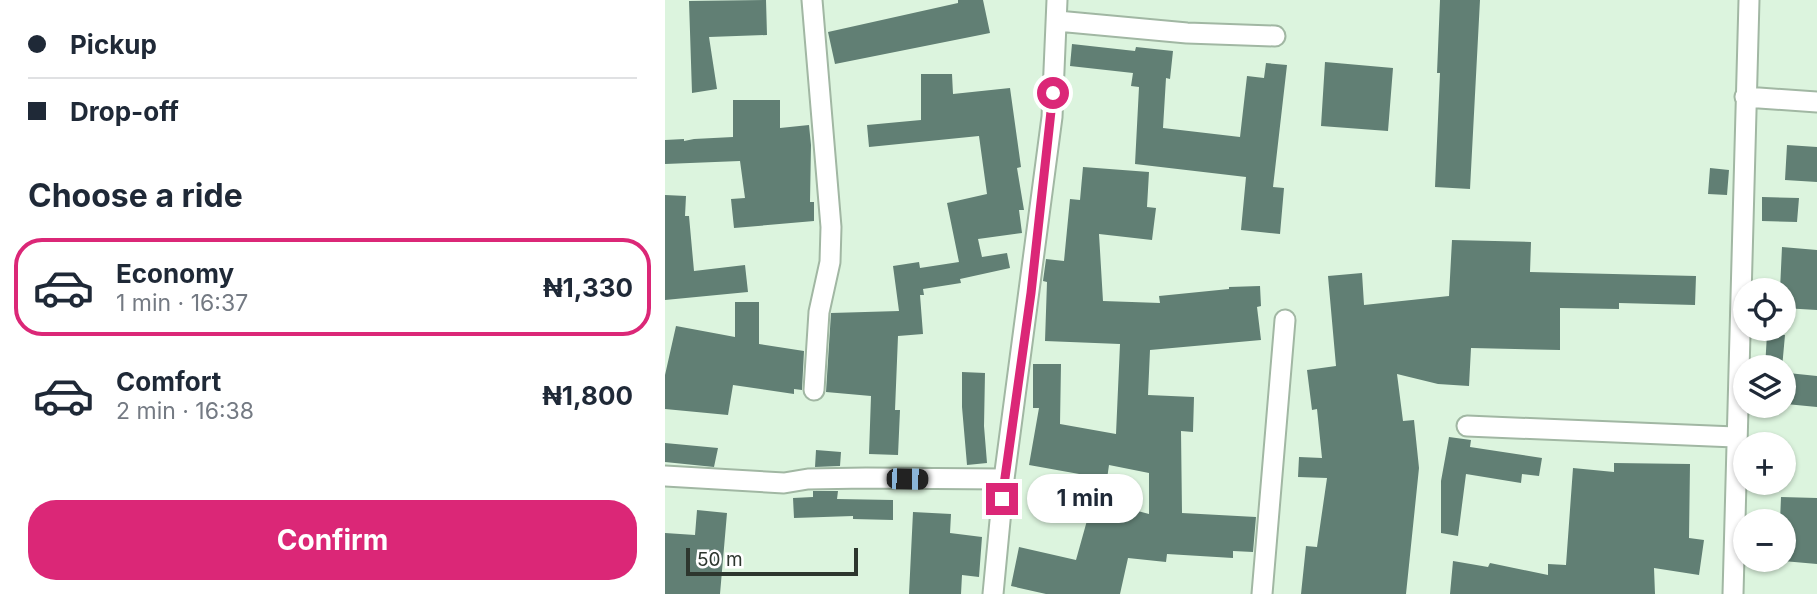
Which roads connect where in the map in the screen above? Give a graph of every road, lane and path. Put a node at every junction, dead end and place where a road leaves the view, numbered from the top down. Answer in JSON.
{"nodes":[{"id":1,"x":812,"y":0,"type":"edge"},
{"id":2,"x":1057,"y":0,"type":"edge"},
{"id":3,"x":1749,"y":0,"type":"edge"},
{"id":4,"x":1056,"y":22,"type":"junction"},
{"id":5,"x":1275,"y":36,"type":"dead end"},
{"id":6,"x":1745,"y":97,"type":"junction"},
{"id":7,"x":1817,"y":102,"type":"edge"},
{"id":8,"x":1285,"y":320,"type":"dead end"},
{"id":9,"x":814,"y":390,"type":"dead end"},
{"id":10,"x":1467,"y":426,"type":"dead end"},
{"id":11,"x":1735,"y":432,"type":"edge"},
{"id":12,"x":1733,"y":437,"type":"edge"},
{"id":13,"x":665,"y":476,"type":"edge"},
{"id":14,"x":1005,"y":479,"type":"junction"},
{"id":15,"x":1734,"y":495,"type":"edge"},
{"id":16,"x":993,"y":594,"type":"edge"},
{"id":17,"x":1262,"y":594,"type":"edge"},
{"id":18,"x":1733,"y":594,"type":"edge"}],
"edges":[{"from":1,"to":9,"type":"street"},
{"from":2,"to":4,"type":"street"},
{"from":3,"to":6,"type":"street"},
{"from":4,"to":5,"type":"street"},
{"from":4,"to":14,"type":"street"},
{"from":6,"to":7,"type":"street"},
{"from":6,"to":11,"type":"street"},
{"from":8,"to":17,"type":"street"},
{"from":10,"to":12,"type":"street"},
{"from":13,"to":14,"type":"street"},
{"from":14,"to":16,"type":"street"},
{"from":15,"to":18,"type":"street"}]}
